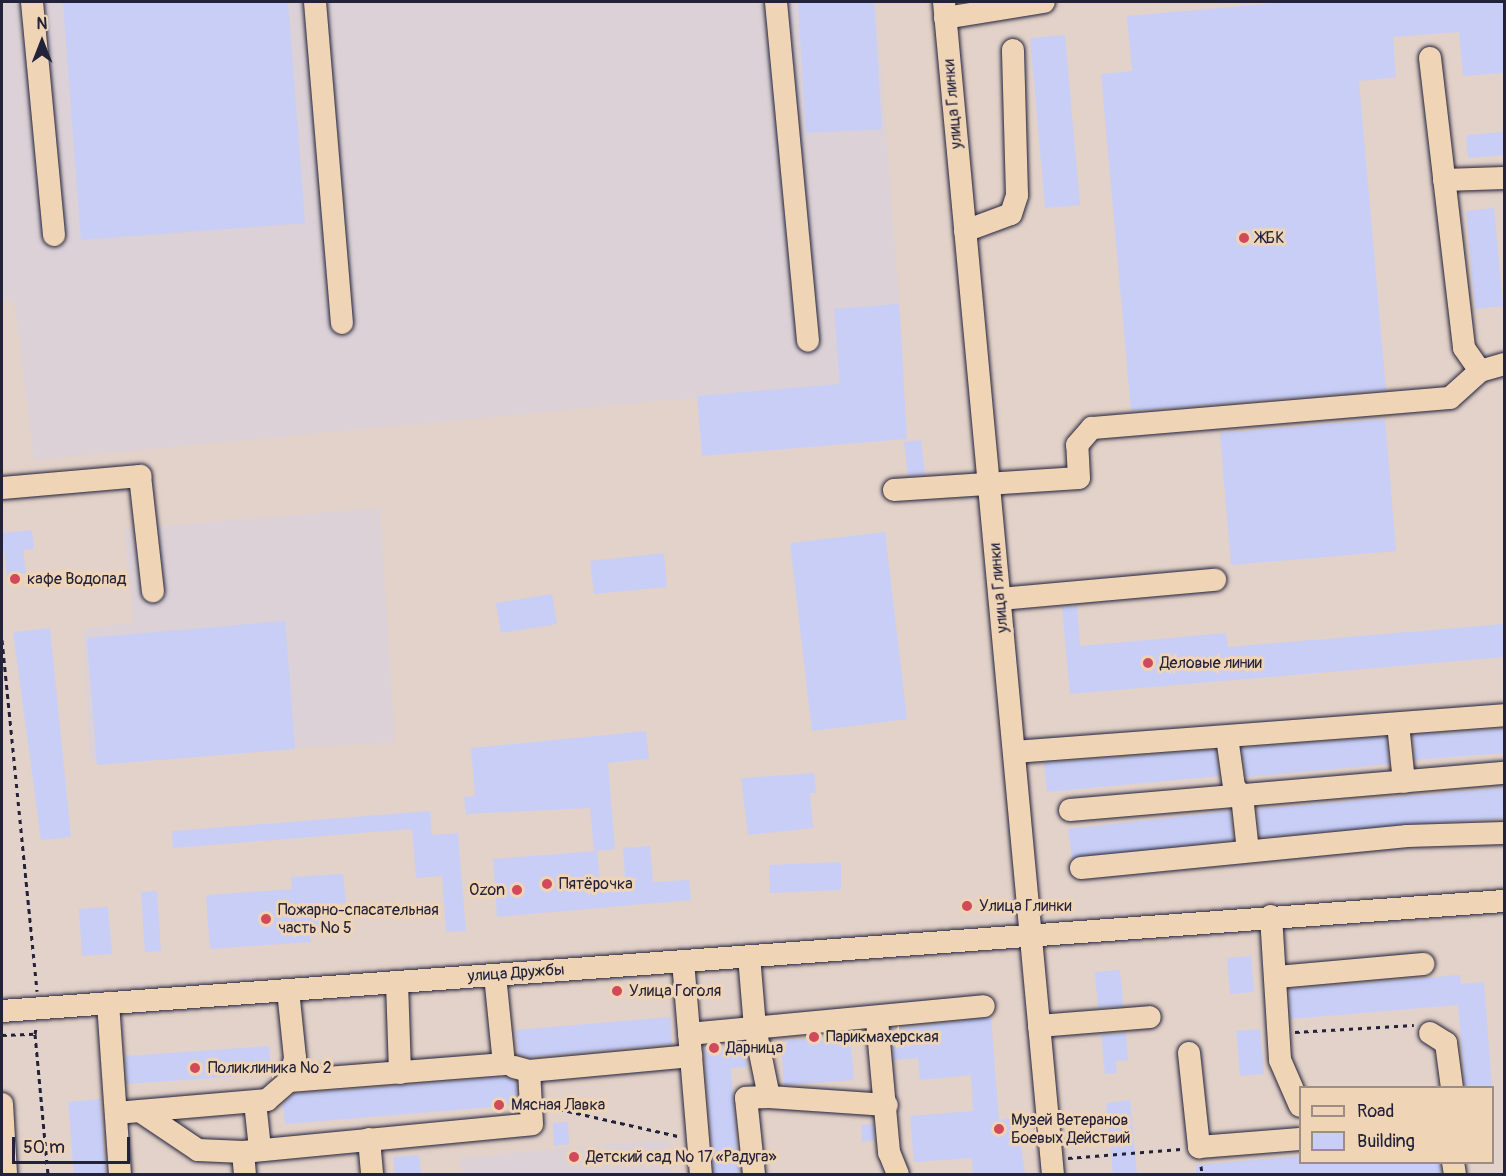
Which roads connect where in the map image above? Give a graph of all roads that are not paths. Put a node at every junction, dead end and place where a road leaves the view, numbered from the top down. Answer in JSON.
{"nodes":[{"id":1,"x":32,"y":2,"type":"edge"},
{"id":2,"x":315,"y":2,"type":"edge"},
{"id":3,"x":776,"y":2,"type":"edge"},
{"id":4,"x":1044,"y":2,"type":"edge"},
{"id":5,"x":944,"y":10,"type":"edge"},
{"id":6,"x":1013,"y":50,"type":"dead end"},
{"id":7,"x":1430,"y":58,"type":"dead end"},
{"id":8,"x":1504,"y":178,"type":"edge"},
{"id":9,"x":1444,"y":180,"type":"junction"},
{"id":10,"x":965,"y":231,"type":"junction"},
{"id":11,"x":54,"y":235,"type":"dead end"},
{"id":12,"x":342,"y":323,"type":"dead end"},
{"id":13,"x":808,"y":340,"type":"dead end"},
{"id":14,"x":1504,"y":364,"type":"edge"},
{"id":15,"x":1480,"y":371,"type":"junction"},
{"id":16,"x":989,"y":482,"type":"junction"},
{"id":17,"x":2,"y":488,"type":"edge"},
{"id":18,"x":894,"y":490,"type":"dead end"},
{"id":19,"x":1215,"y":580,"type":"dead end"},
{"id":20,"x":153,"y":591,"type":"dead end"},
{"id":21,"x":1000,"y":599,"type":"junction"},
{"id":22,"x":1504,"y":715,"type":"edge"},
{"id":23,"x":1398,"y":724,"type":"junction"},
{"id":24,"x":1227,"y":737,"type":"junction"},
{"id":25,"x":1014,"y":752,"type":"junction"},
{"id":26,"x":1504,"y":773,"type":"edge"},
{"id":27,"x":1404,"y":782,"type":"junction"},
{"id":28,"x":1242,"y":796,"type":"junction"},
{"id":29,"x":1070,"y":810,"type":"dead end"},
{"id":30,"x":1504,"y":833,"type":"edge"},
{"id":31,"x":1248,"y":851,"type":"junction"},
{"id":32,"x":1082,"y":868,"type":"dead end"},
{"id":33,"x":1504,"y":901,"type":"edge"},
{"id":34,"x":1271,"y":915,"type":"junction"},
{"id":35,"x":1031,"y":935,"type":"junction"},
{"id":36,"x":749,"y":956,"type":"junction"},
{"id":37,"x":683,"y":961,"type":"junction"},
{"id":38,"x":1423,"y":964,"type":"dead end"},
{"id":39,"x":495,"y":975,"type":"junction"},
{"id":40,"x":1277,"y":977,"type":"junction"},
{"id":41,"x":397,"y":982,"type":"junction"},
{"id":42,"x":288,"y":990,"type":"junction"},
{"id":43,"x":108,"y":1003,"type":"junction"},
{"id":44,"x":984,"y":1006,"type":"dead end"},
{"id":45,"x":2,"y":1011,"type":"edge"},
{"id":46,"x":1150,"y":1017,"type":"dead end"},
{"id":47,"x":877,"y":1020,"type":"junction"},
{"id":48,"x":1039,"y":1026,"type":"junction"},
{"id":49,"x":755,"y":1028,"type":"junction"},
{"id":50,"x":1430,"y":1033,"type":"road end"},
{"id":51,"x":690,"y":1045,"type":"junction"},
{"id":52,"x":1189,"y":1053,"type":"dead end"},
{"id":53,"x":504,"y":1064,"type":"junction"},
{"id":54,"x":529,"y":1071,"type":"junction"},
{"id":55,"x":400,"y":1073,"type":"junction"},
{"id":56,"x":289,"y":1081,"type":"junction"},
{"id":57,"x":1452,"y":1086,"type":"edge"},
{"id":58,"x":768,"y":1097,"type":"junction"},
{"id":59,"x":255,"y":1102,"type":"junction"},
{"id":60,"x":2,"y":1104,"type":"edge"},
{"id":61,"x":1299,"y":1104,"type":"edge"},
{"id":62,"x":887,"y":1105,"type":"junction"},
{"id":63,"x":140,"y":1111,"type":"junction"},
{"id":64,"x":116,"y":1113,"type":"junction"},
{"id":65,"x":369,"y":1139,"type":"junction"},
{"id":66,"x":1299,"y":1139,"type":"edge"},
{"id":67,"x":251,"y":1150,"type":"junction"},
{"id":68,"x":1052,"y":1167,"type":"edge"},
{"id":69,"x":6,"y":1174,"type":"edge"},
{"id":70,"x":120,"y":1174,"type":"edge"},
{"id":71,"x":245,"y":1174,"type":"edge"},
{"id":72,"x":372,"y":1174,"type":"edge"},
{"id":73,"x":701,"y":1174,"type":"edge"},
{"id":74,"x":754,"y":1174,"type":"edge"},
{"id":75,"x":898,"y":1174,"type":"edge"}],
"edges":[{"from":1,"to":11,"type":"street"},
{"from":2,"to":12,"type":"street"},
{"from":3,"to":13,"type":"street"},
{"from":4,"to":5,"type":"street"},
{"from":5,"to":10,"type":"street","name":"улица Глинки"},
{"from":6,"to":10,"type":"street"},
{"from":7,"to":9,"type":"street"},
{"from":8,"to":9,"type":"street"},
{"from":9,"to":15,"type":"street"},
{"from":10,"to":16,"type":"street","name":"улица Глинки"},
{"from":14,"to":15,"type":"street"},
{"from":15,"to":16,"type":"street"},
{"from":16,"to":18,"type":"street"},
{"from":16,"to":21,"type":"street","name":"улица Глинки"},
{"from":17,"to":20,"type":"street"},
{"from":19,"to":21,"type":"street"},
{"from":21,"to":25,"type":"street","name":"улица Глинки"},
{"from":22,"to":23,"type":"street"},
{"from":23,"to":24,"type":"street"},
{"from":23,"to":27,"type":"street"},
{"from":24,"to":25,"type":"street"},
{"from":24,"to":28,"type":"street"},
{"from":25,"to":35,"type":"street","name":"улица Глинки"},
{"from":26,"to":27,"type":"street"},
{"from":27,"to":28,"type":"street"},
{"from":28,"to":29,"type":"street"},
{"from":28,"to":31,"type":"street"},
{"from":30,"to":31,"type":"street"},
{"from":31,"to":32,"type":"street"},
{"from":33,"to":34,"type":"street","name":"улица Дружбы"},
{"from":34,"to":35,"type":"street","name":"улица Дружбы"},
{"from":34,"to":40,"type":"street"},
{"from":35,"to":36,"type":"street","name":"улица Дружбы"},
{"from":35,"to":48,"type":"street","name":"улица Глинки"},
{"from":36,"to":37,"type":"street","name":"улица Дружбы"},
{"from":36,"to":49,"type":"street"},
{"from":37,"to":39,"type":"street","name":"улица Дружбы"},
{"from":37,"to":51,"type":"street"},
{"from":38,"to":40,"type":"street"},
{"from":39,"to":41,"type":"street","name":"улица Дружбы"},
{"from":39,"to":53,"type":"street"},
{"from":40,"to":61,"type":"street"},
{"from":41,"to":42,"type":"street","name":"улица Дружбы"},
{"from":41,"to":55,"type":"street"},
{"from":42,"to":43,"type":"street","name":"улица Дружбы"},
{"from":42,"to":56,"type":"street"},
{"from":43,"to":45,"type":"street","name":"улица Дружбы"},
{"from":43,"to":64,"type":"street"},
{"from":44,"to":47,"type":"street"},
{"from":46,"to":48,"type":"street"},
{"from":47,"to":49,"type":"street"},
{"from":47,"to":62,"type":"street"},
{"from":48,"to":68,"type":"street","name":"улица Глинки"},
{"from":49,"to":51,"type":"street"},
{"from":49,"to":58,"type":"street"},
{"from":50,"to":57,"type":"street"},
{"from":51,"to":54,"type":"street"},
{"from":51,"to":73,"type":"street"},
{"from":52,"to":66,"type":"street"},
{"from":53,"to":54,"type":"street"},
{"from":53,"to":55,"type":"street"},
{"from":54,"to":65,"type":"street"},
{"from":55,"to":56,"type":"street"},
{"from":56,"to":59,"type":"street"},
{"from":58,"to":62,"type":"street"},
{"from":58,"to":74,"type":"street"},
{"from":59,"to":63,"type":"street"},
{"from":59,"to":67,"type":"street"},
{"from":60,"to":69,"type":"street"},
{"from":62,"to":75,"type":"street"},
{"from":63,"to":64,"type":"street"},
{"from":63,"to":67,"type":"street"},
{"from":64,"to":70,"type":"street"},
{"from":65,"to":67,"type":"street"},
{"from":65,"to":72,"type":"street"},
{"from":67,"to":71,"type":"street"}]}
